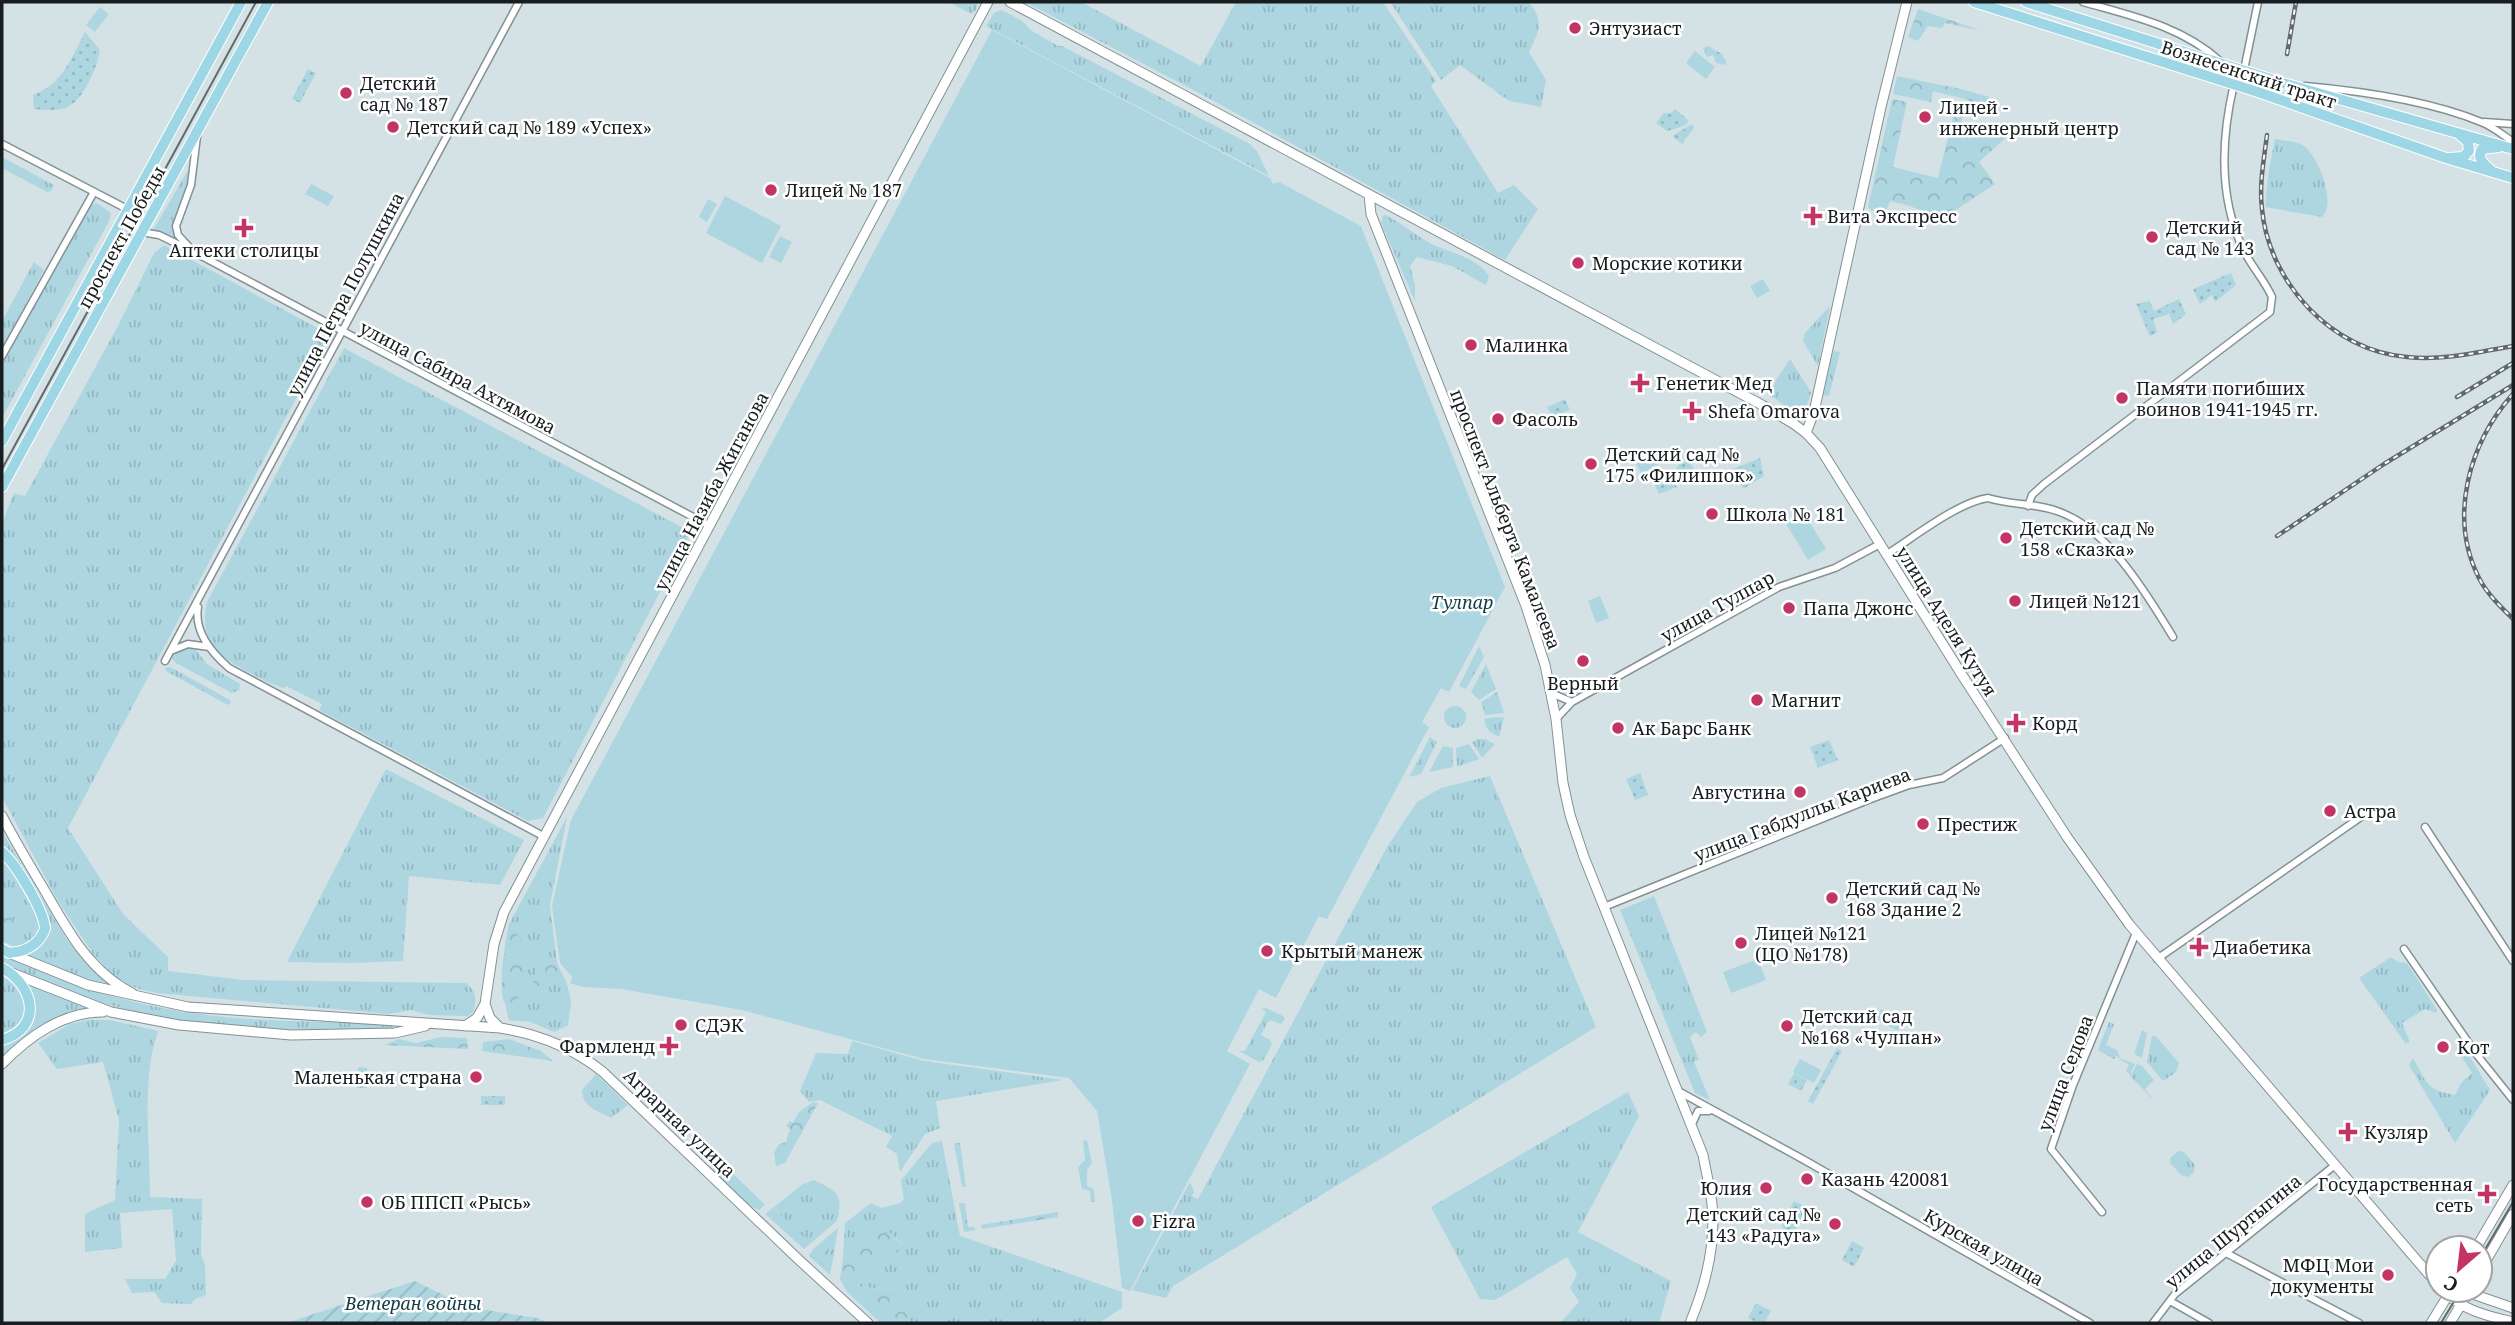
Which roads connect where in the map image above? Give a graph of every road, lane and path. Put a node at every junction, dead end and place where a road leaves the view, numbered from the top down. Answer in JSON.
{"nodes":[{"id":1,"x":241,"y":2,"type":"edge"},
{"id":2,"x":268,"y":2,"type":"edge"},
{"id":3,"x":519,"y":2,"type":"edge"},
{"id":4,"x":988,"y":2,"type":"edge"},
{"id":5,"x":1010,"y":2,"type":"edge"},
{"id":6,"x":1907,"y":2,"type":"edge"},
{"id":7,"x":1974,"y":2,"type":"edge"},
{"id":8,"x":2026,"y":2,"type":"edge"},
{"id":9,"x":2083,"y":2,"type":"edge"},
{"id":10,"x":2258,"y":2,"type":"edge"},
{"id":11,"x":2224,"y":65,"type":"junction"},
{"id":12,"x":2244,"y":71,"type":"junction"},
{"id":13,"x":2283,"y":83,"type":"junction"},
{"id":14,"x":2234,"y":84,"type":"junction"},
{"id":15,"x":2482,"y":122,"type":"junction"},
{"id":16,"x":2513,"y":124,"type":"edge"},
{"id":17,"x":2444,"y":128,"type":"junction"},
{"id":18,"x":197,"y":134,"type":"junction"},
{"id":19,"x":2,"y":144,"type":"edge"},
{"id":20,"x":2511,"y":146,"type":"edge"},
{"id":21,"x":2446,"y":159,"type":"junction"},
{"id":22,"x":2496,"y":175,"type":"junction"},
{"id":23,"x":2513,"y":178,"type":"edge"},
{"id":24,"x":94,"y":192,"type":"junction"},
{"id":25,"x":1369,"y":195,"type":"junction"},
{"id":26,"x":128,"y":210,"type":"junction"},
{"id":27,"x":141,"y":232,"type":"junction"},
{"id":28,"x":192,"y":251,"type":"junction"},
{"id":29,"x":342,"y":331,"type":"junction"},
{"id":30,"x":2,"y":356,"type":"edge"},
{"id":31,"x":1807,"y":433,"type":"junction"},
{"id":32,"x":2,"y":441,"type":"edge"},
{"id":33,"x":2,"y":487,"type":"edge"},
{"id":34,"x":2028,"y":506,"type":"junction"},
{"id":35,"x":710,"y":526,"type":"junction"},
{"id":36,"x":1880,"y":544,"type":"junction"},
{"id":37,"x":1886,"y":555,"type":"junction"},
{"id":38,"x":198,"y":601,"type":"junction"},
{"id":39,"x":2173,"y":636,"type":"dead end"},
{"id":40,"x":209,"y":648,"type":"junction"},
{"id":41,"x":172,"y":651,"type":"junction"},
{"id":42,"x":166,"y":661,"type":"dead end"},
{"id":43,"x":1550,"y":693,"type":"junction"},
{"id":44,"x":1572,"y":702,"type":"junction"},
{"id":45,"x":1556,"y":719,"type":"junction"},
{"id":46,"x":2005,"y":738,"type":"junction"},
{"id":47,"x":2368,"y":812,"type":"dead end"},
{"id":48,"x":2,"y":816,"type":"edge"},
{"id":49,"x":2424,"y":827,"type":"dead end"},
{"id":50,"x":543,"y":836,"type":"junction"},
{"id":51,"x":2,"y":852,"type":"edge"},
{"id":52,"x":1604,"y":908,"type":"junction"},
{"id":53,"x":2136,"y":933,"type":"junction"},
{"id":54,"x":2404,"y":949,"type":"dead end"},
{"id":55,"x":5,"y":951,"type":"edge"},
{"id":56,"x":2158,"y":959,"type":"junction"},
{"id":57,"x":2513,"y":961,"type":"edge"},
{"id":58,"x":6,"y":970,"type":"edge"},
{"id":59,"x":143,"y":998,"type":"junction"},
{"id":60,"x":485,"y":1004,"type":"junction"},
{"id":61,"x":111,"y":1012,"type":"junction"},
{"id":62,"x":394,"y":1020,"type":"junction"},
{"id":63,"x":430,"y":1025,"type":"junction"},
{"id":64,"x":466,"y":1026,"type":"junction"},
{"id":65,"x":499,"y":1028,"type":"junction"},
{"id":66,"x":395,"y":1032,"type":"junction"},
{"id":67,"x":2,"y":1040,"type":"edge"},
{"id":68,"x":2,"y":1064,"type":"edge"},
{"id":69,"x":1678,"y":1091,"type":"junction"},
{"id":70,"x":2513,"y":1100,"type":"edge"},
{"id":71,"x":1717,"y":1114,"type":"junction"},
{"id":72,"x":1692,"y":1125,"type":"junction"},
{"id":73,"x":2335,"y":1165,"type":"junction"},
{"id":74,"x":2513,"y":1185,"type":"edge"},
{"id":75,"x":2102,"y":1212,"type":"dead end"},
{"id":76,"x":2513,"y":1214,"type":"edge"},
{"id":77,"x":2484,"y":1234,"type":"edge"},
{"id":78,"x":2494,"y":1247,"type":"edge"},
{"id":79,"x":2228,"y":1254,"type":"junction"},
{"id":80,"x":2423,"y":1265,"type":"edge"},
{"id":81,"x":2170,"y":1300,"type":"junction"},
{"id":82,"x":2494,"y":1301,"type":"edge"},
{"id":83,"x":2441,"y":1304,"type":"edge"},
{"id":84,"x":2461,"y":1304,"type":"joint"},
{"id":85,"x":2513,"y":1308,"type":"edge"},
{"id":86,"x":2498,"y":1318,"type":"junction"},
{"id":87,"x":2513,"y":1322,"type":"edge"},
{"id":88,"x":868,"y":1323,"type":"edge"},
{"id":89,"x":1690,"y":1323,"type":"edge"},
{"id":90,"x":2088,"y":1323,"type":"edge"},
{"id":91,"x":2153,"y":1323,"type":"edge"},
{"id":92,"x":2209,"y":1323,"type":"edge"},
{"id":93,"x":2359,"y":1323,"type":"edge"},
{"id":94,"x":2431,"y":1323,"type":"edge"},
{"id":95,"x":2450,"y":1323,"type":"edge"},
{"id":96,"x":2485,"y":1323,"type":"edge"}],
"edges":[{"from":1,"to":26,"type":"main road","name":"проспект Победы"},
{"from":2,"to":18,"type":"main road","name":"проспект Победы"},
{"from":3,"to":29,"type":"street","name":"улица Петра Полушкина"},
{"from":4,"to":35,"type":"main road","name":"улица Назиба Жиганова"},
{"from":5,"to":25,"type":"main road"},
{"from":6,"to":31,"type":"main road"},
{"from":7,"to":14,"type":"main road","name":"Вознесенский тракт"},
{"from":8,"to":11,"type":"main road","name":"Вознесенский тракт"},
{"from":9,"to":11,"type":"street"},
{"from":10,"to":12,"type":"street"},
{"from":11,"to":12,"type":"main road","name":"Вознесенский тракт"},
{"from":12,"to":13,"type":"main road","name":"Вознесенский тракт"},
{"from":13,"to":15,"type":"street"},
{"from":13,"to":17,"type":"main road","name":"Вознесенский тракт"},
{"from":14,"to":21,"type":"main road","name":"Вознесенский тракт"},
{"from":14,"to":34,"type":"street"},
{"from":15,"to":16,"type":"street"},
{"from":15,"to":20,"type":"street"},
{"from":17,"to":20,"type":"main road","name":"Вознесенский тракт"},
{"from":17,"to":21,"type":"main road"},
{"from":18,"to":27,"type":"main road","name":"проспект Победы"},
{"from":18,"to":28,"type":"street"},
{"from":19,"to":24,"type":"street"},
{"from":20,"to":22,"type":"main road"},
{"from":21,"to":22,"type":"main road","name":"Вознесенский тракт"},
{"from":22,"to":23,"type":"main road","name":"Вознесенский тракт"},
{"from":24,"to":26,"type":"street"},
{"from":24,"to":30,"type":"street"},
{"from":25,"to":31,"type":"main road"},
{"from":25,"to":43,"type":"main road","name":"проспект Альберта Камалеева"},
{"from":26,"to":32,"type":"main road","name":"проспект Победы"},
{"from":27,"to":28,"type":"street","name":"улица Сабира Ахтямова"},
{"from":27,"to":33,"type":"main road","name":"проспект Победы"},
{"from":28,"to":29,"type":"street","name":"улица Сабира Ахтямова"},
{"from":29,"to":35,"type":"street","name":"улица Сабира Ахтямова"},
{"from":29,"to":38,"type":"street","name":"улица Петра Полушкина"},
{"from":31,"to":36,"type":"main road","name":"улица Аделя Кутуя"},
{"from":34,"to":37,"type":"street"},
{"from":34,"to":39,"type":"street"},
{"from":35,"to":50,"type":"main road","name":"улица Назиба Жиганова"},
{"from":36,"to":37,"type":"main road","name":"улица Аделя Кутуя"},
{"from":36,"to":44,"type":"street","name":"улица Тулпар"},
{"from":37,"to":46,"type":"main road","name":"улица Аделя Кутуя"},
{"from":38,"to":40,"type":"street"},
{"from":38,"to":41,"type":"street","name":"улица Петра Полушкина"},
{"from":40,"to":41,"type":"street"},
{"from":40,"to":50,"type":"street"},
{"from":41,"to":42,"type":"street","name":"улица Петра Полушкина"},
{"from":43,"to":44,"type":"street"},
{"from":43,"to":45,"type":"main road","name":"проспект Альберта Камалеева"},
{"from":44,"to":45,"type":"street","name":"улица Тулпар"},
{"from":45,"to":52,"type":"main road","name":"проспект Альберта Камалеева"},
{"from":46,"to":52,"type":"street","name":"улица Габдуллы Кариева"},
{"from":46,"to":53,"type":"main road","name":"улица Аделя Кутуя"},
{"from":47,"to":56,"type":"street"},
{"from":48,"to":59,"type":"main road"},
{"from":49,"to":57,"type":"street"},
{"from":50,"to":60,"type":"main road","name":"улица Назиба Жиганова"},
{"from":51,"to":55,"type":"main road"},
{"from":52,"to":69,"type":"main road","name":"проспект Альберта Камалеева"},
{"from":53,"to":56,"type":"main road","name":"улица Аделя Кутуя"},
{"from":53,"to":75,"type":"street","name":"улица Седова"},
{"from":54,"to":70,"type":"street"},
{"from":55,"to":59,"type":"main road","name":"Аграрная улица"},
{"from":56,"to":73,"type":"main road","name":"улица Аделя Кутуя"},
{"from":58,"to":61,"type":"main road","name":"Аграрная улица"},
{"from":58,"to":67,"type":"main road"},
{"from":59,"to":62,"type":"main road","name":"Аграрная улица"},
{"from":60,"to":64,"type":"main road"},
{"from":60,"to":65,"type":"main road"},
{"from":61,"to":66,"type":"main road","name":"Аграрная улица"},
{"from":61,"to":68,"type":"main road"},
{"from":62,"to":63,"type":"main road","name":"Аграрная улица"},
{"from":62,"to":66,"type":"main road"},
{"from":63,"to":64,"type":"main road","name":"Аграрная улица"},
{"from":63,"to":66,"type":"main road","name":"Аграрная улица"},
{"from":64,"to":65,"type":"main road","name":"Аграрная улица"},
{"from":65,"to":88,"type":"main road","name":"Аграрная улица"},
{"from":69,"to":71,"type":"street","name":"Курская улица"},
{"from":69,"to":72,"type":"main road","name":"проспект Альберта Камалеева"},
{"from":71,"to":72,"type":"street"},
{"from":71,"to":90,"type":"street","name":"Курская улица"},
{"from":72,"to":89,"type":"main road","name":"проспект Альберта Камалеева"},
{"from":73,"to":79,"type":"street","name":"улица Шуртыгина"},
{"from":73,"to":80,"type":"main road","name":"улица Аделя Кутуя"},
{"from":74,"to":77,"type":"main road"},
{"from":76,"to":78,"type":"main road"},
{"from":79,"to":81,"type":"street","name":"улица Шуртыгина"},
{"from":79,"to":93,"type":"street"},
{"from":81,"to":91,"type":"street","name":"улица Шуртыгина"},
{"from":81,"to":92,"type":"street"},
{"from":82,"to":85,"type":"main road"},
{"from":83,"to":94,"type":"main road"},
{"from":84,"to":86,"type":"main road"},
{"from":84,"to":95,"type":"main road"},
{"from":86,"to":87,"type":"main road"},
{"from":86,"to":96,"type":"street"}]}
